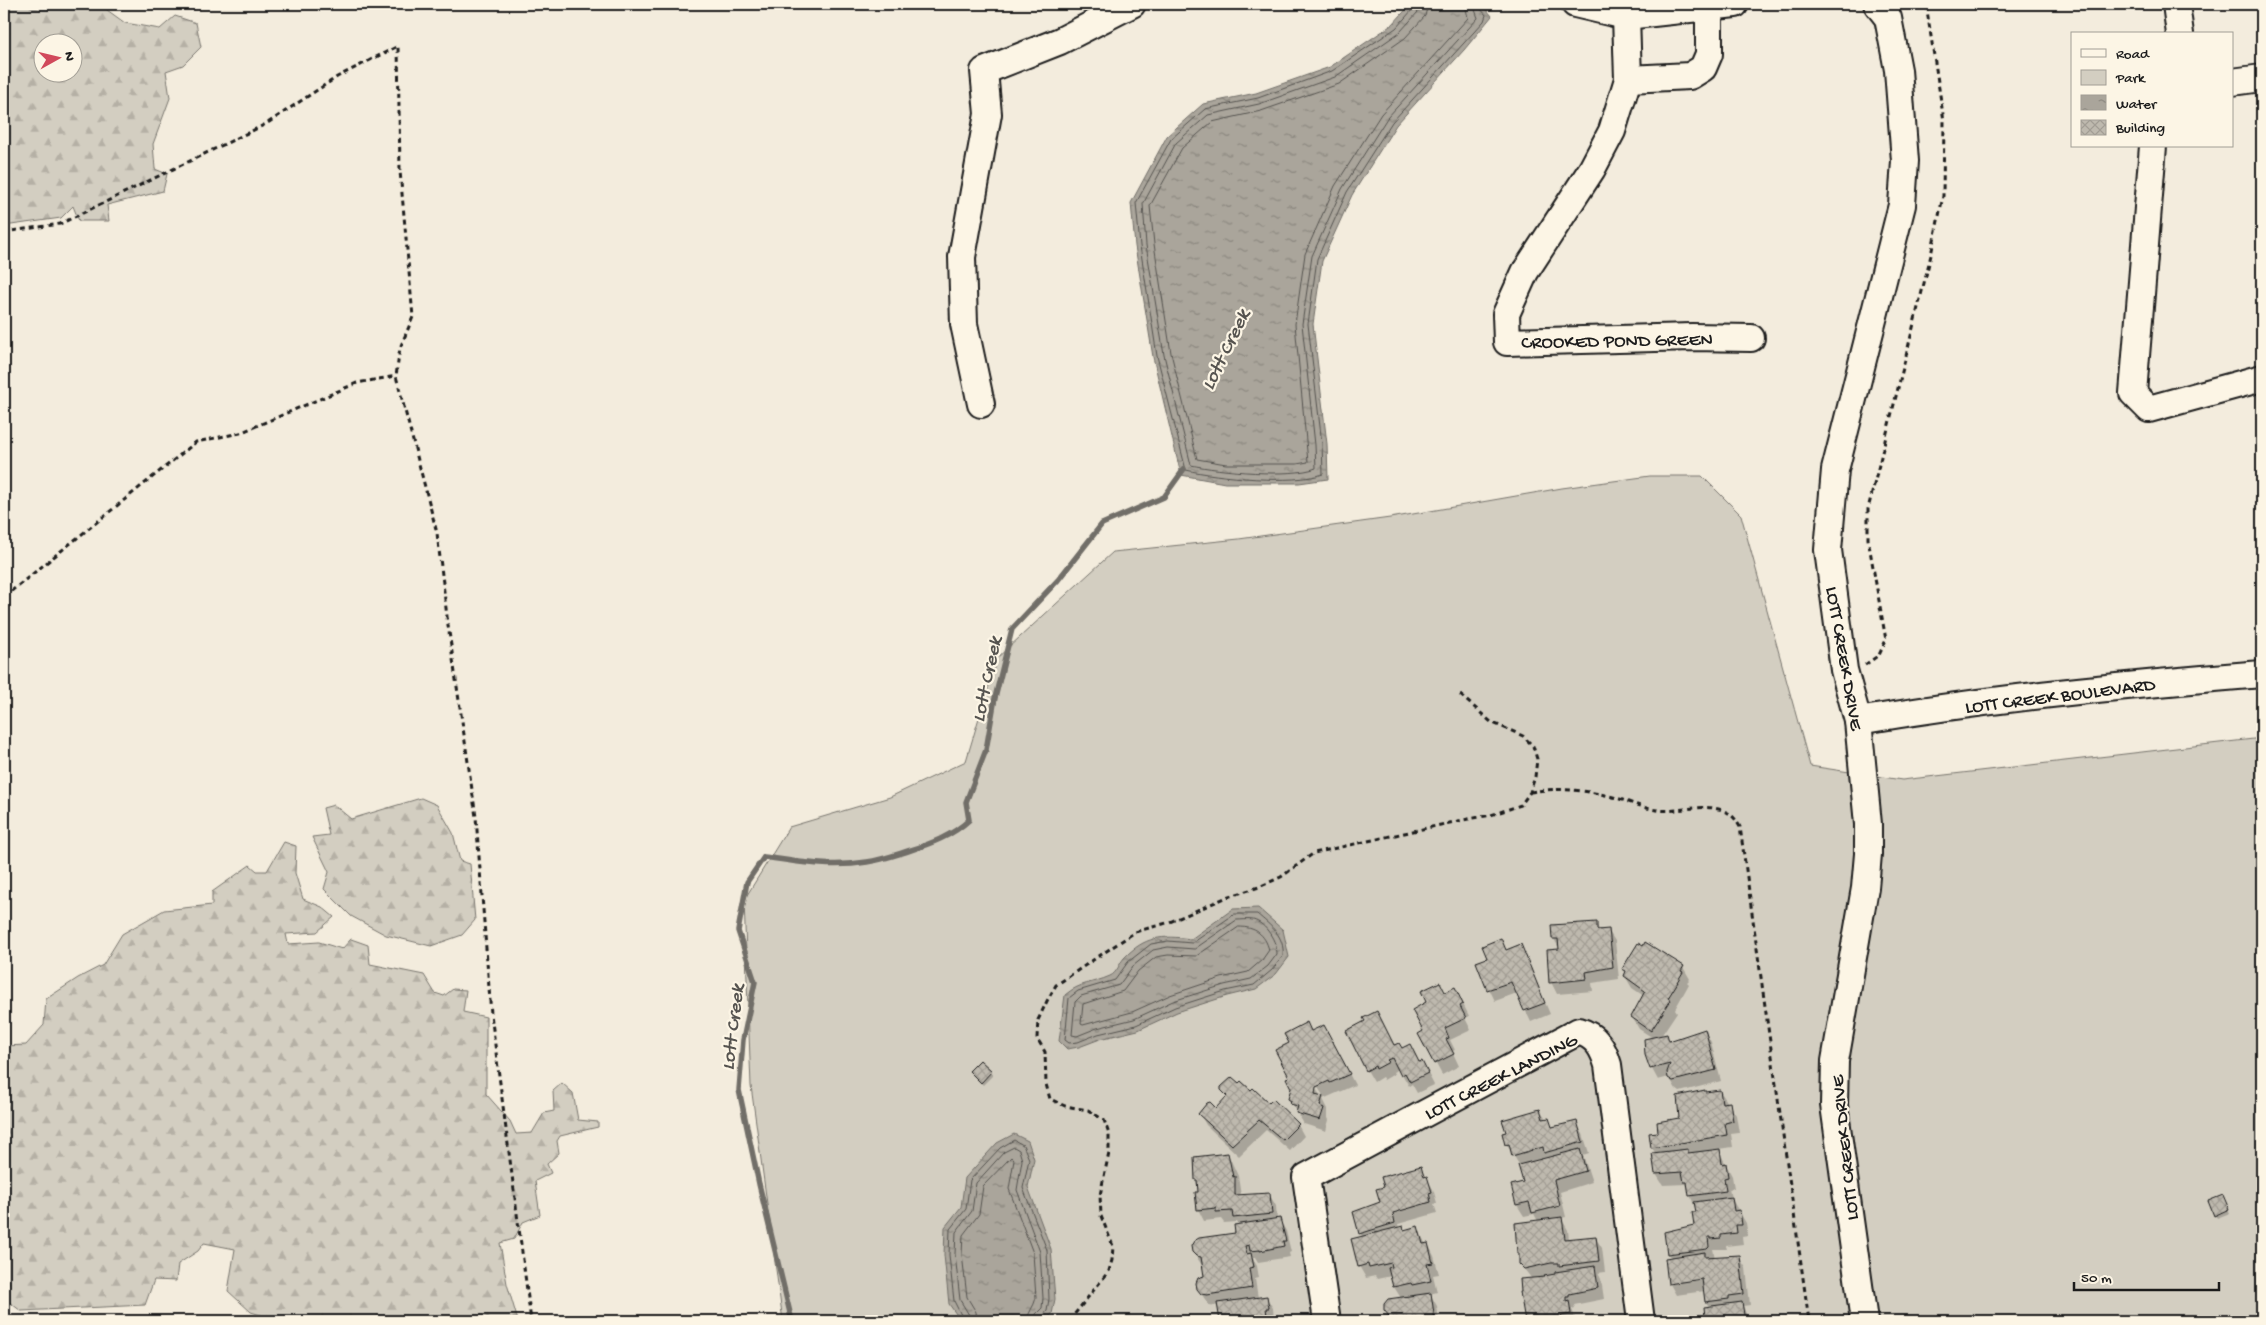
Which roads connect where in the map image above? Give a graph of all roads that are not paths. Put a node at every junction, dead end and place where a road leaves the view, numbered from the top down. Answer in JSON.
{"nodes":[{"id":1,"x":1132,"y":4,"type":"edge"},
{"id":2,"x":1574,"y":4,"type":"edge"},
{"id":3,"x":1735,"y":4,"type":"edge"},
{"id":4,"x":1877,"y":4,"type":"edge"},
{"id":5,"x":2176,"y":4,"type":"edge"},
{"id":6,"x":1709,"y":7,"type":"junction"},
{"id":7,"x":1626,"y":16,"type":"junction"},
{"id":8,"x":2180,"y":32,"type":"edge"},
{"id":9,"x":1628,"y":78,"type":"junction"},
{"id":10,"x":2262,"y":78,"type":"edge"},
{"id":11,"x":2234,"y":82,"type":"edge"},
{"id":12,"x":2153,"y":148,"type":"edge"},
{"id":13,"x":1751,"y":338,"type":"dead end"},
{"id":14,"x":2262,"y":378,"type":"edge"},
{"id":15,"x":981,"y":404,"type":"dead end"},
{"id":16,"x":2262,"y":674,"type":"edge"},
{"id":17,"x":1858,"y":721,"type":"junction"},
{"id":18,"x":1326,"y":1321,"type":"edge"},
{"id":19,"x":1641,"y":1321,"type":"edge"},
{"id":20,"x":1864,"y":1321,"type":"edge"}],
"edges":[{"from":1,"to":15,"type":"street"},
{"from":2,"to":7,"type":"street"},
{"from":3,"to":6,"type":"street"},
{"from":4,"to":17,"type":"street","name":"LOTT CREEK DRIVE"},
{"from":5,"to":8,"type":"street"},
{"from":6,"to":7,"type":"street"},
{"from":6,"to":9,"type":"street"},
{"from":7,"to":9,"type":"street","name":"CROOKED POND GREEN"},
{"from":9,"to":13,"type":"street","name":"CROOKED POND GREEN"},
{"from":10,"to":11,"type":"street"},
{"from":12,"to":14,"type":"street"},
{"from":16,"to":17,"type":"street","name":"LOTT CREEK BOULEVARD"},
{"from":17,"to":20,"type":"street","name":"LOTT CREEK DRIVE"},
{"from":18,"to":19,"type":"street","name":"LOTT CREEK LANDING"}]}
